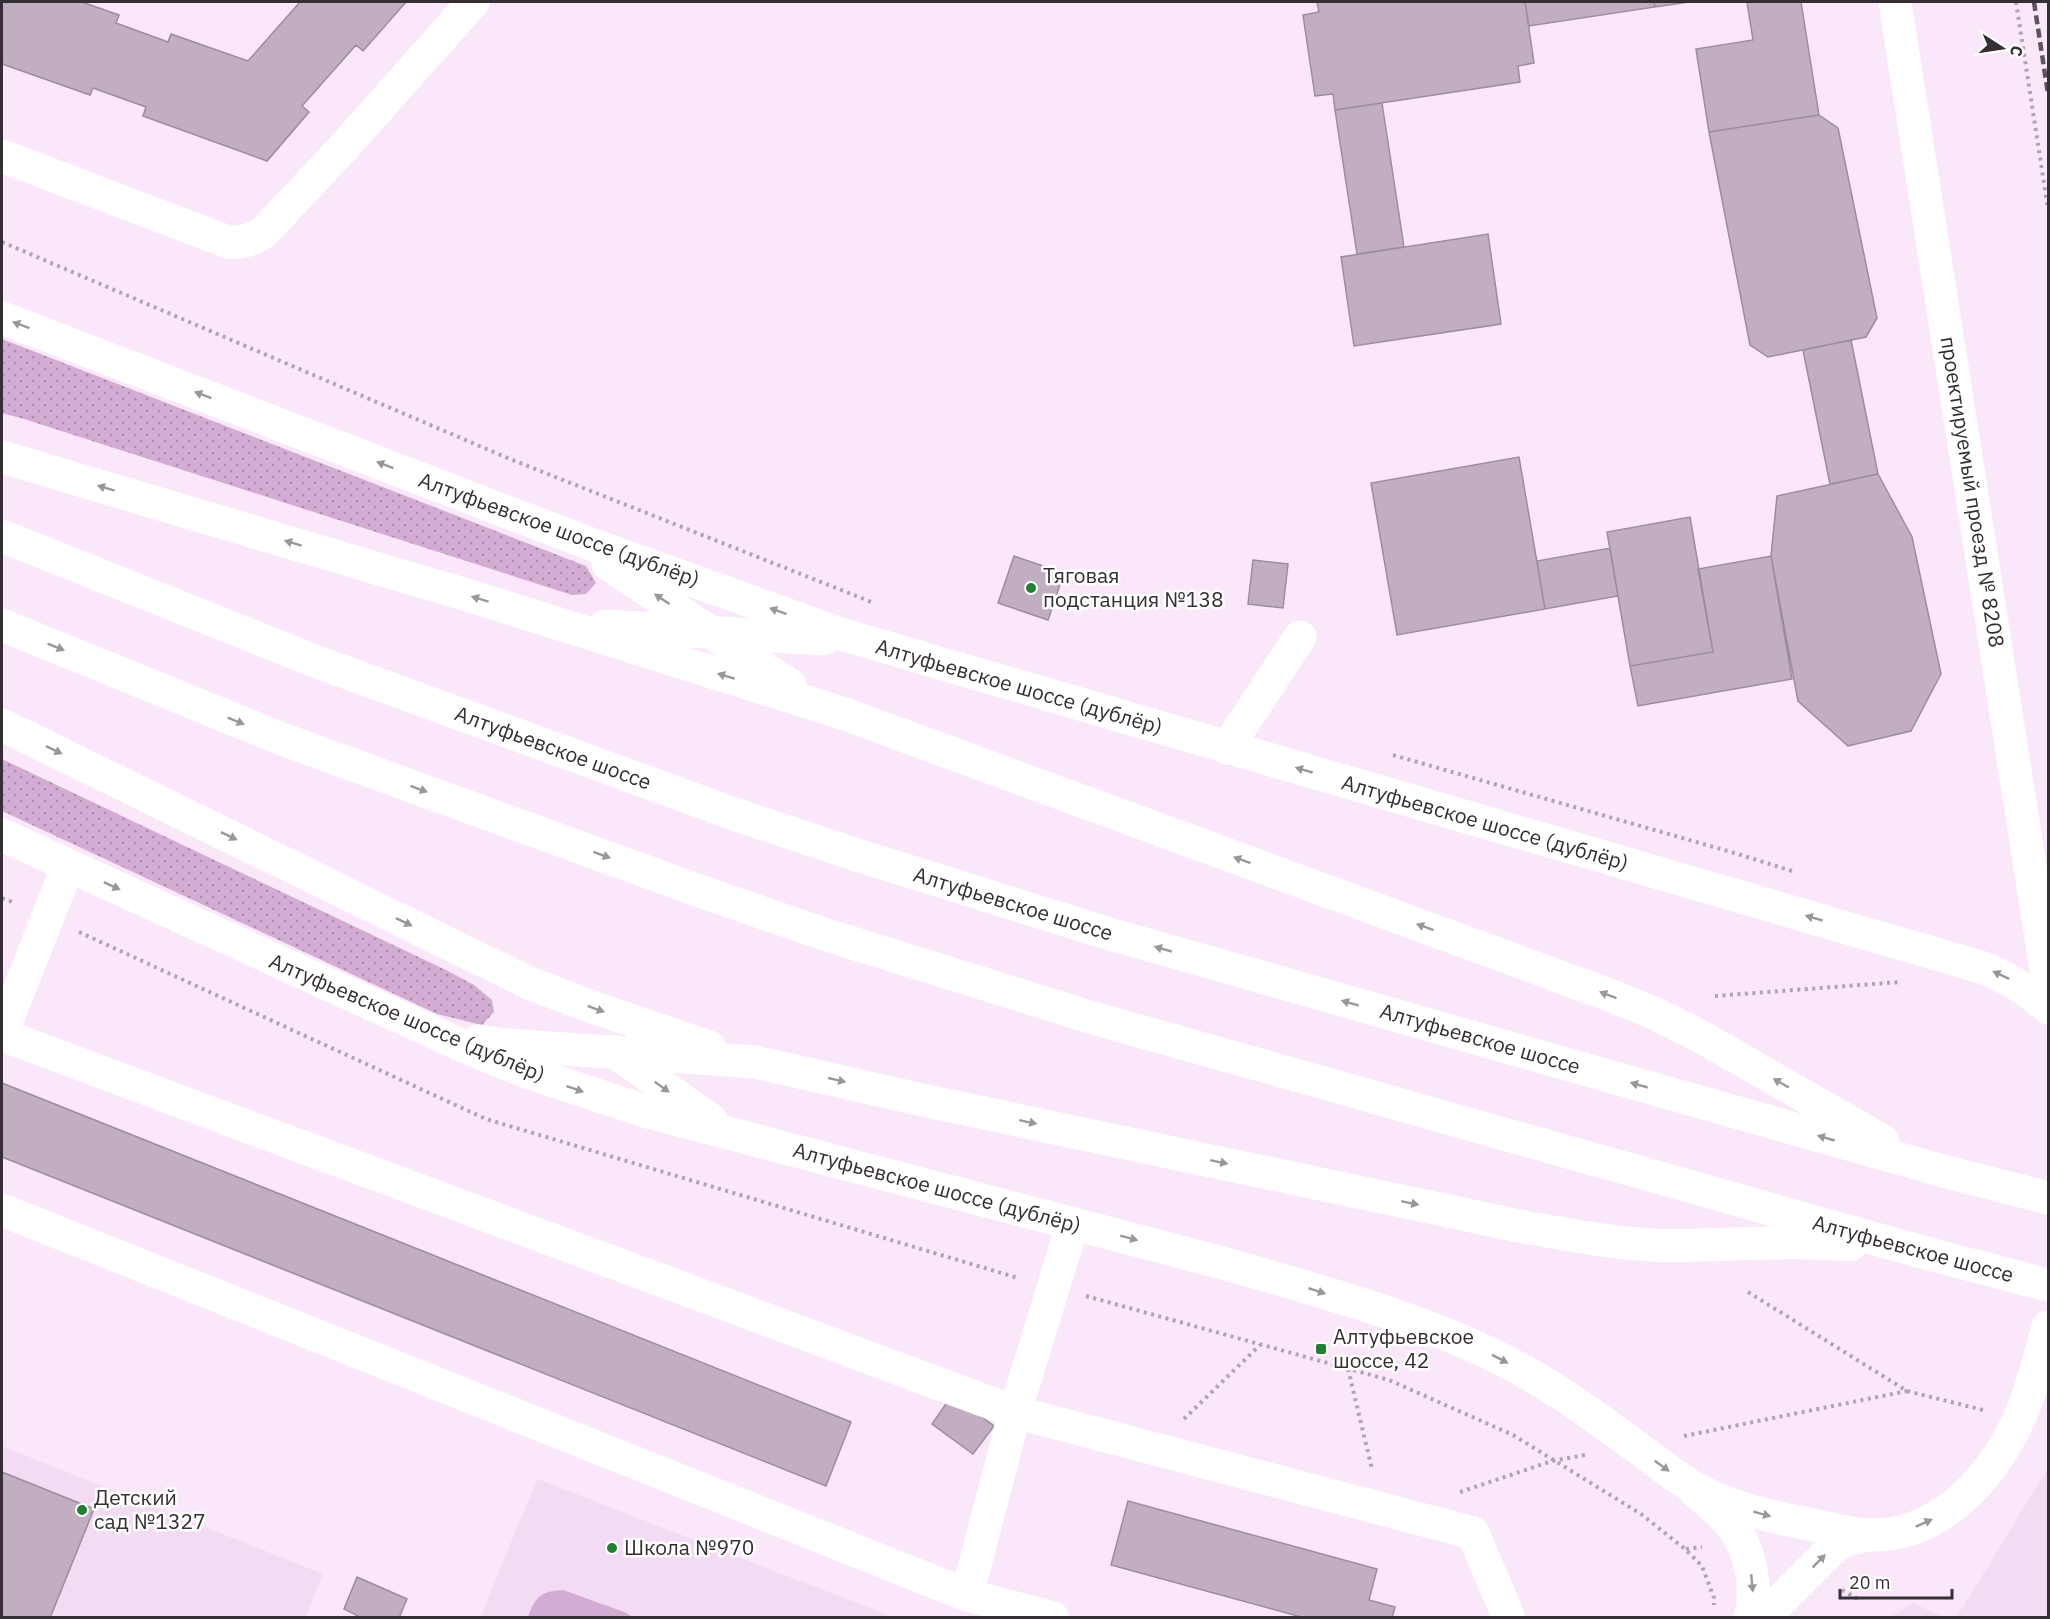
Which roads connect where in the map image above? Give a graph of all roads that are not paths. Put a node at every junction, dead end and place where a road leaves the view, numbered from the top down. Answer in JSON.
{"nodes":[{"id":1,"x":473,"y":2,"type":"edge"},
{"id":2,"x":1895,"y":2,"type":"edge"},
{"id":3,"x":2,"y":156,"type":"edge"},
{"id":4,"x":2,"y":318,"type":"edge"},
{"id":5,"x":2,"y":457,"type":"edge"},
{"id":6,"x":518,"y":516,"type":"junction"},
{"id":7,"x":2,"y":536,"type":"edge"},
{"id":8,"x":535,"y":617,"type":"junction"},
{"id":9,"x":2,"y":625,"type":"edge"},
{"id":10,"x":710,"y":632,"type":"junction"},
{"id":11,"x":1300,"y":637,"type":"dead end"},
{"id":12,"x":893,"y":651,"type":"junction"},
{"id":13,"x":842,"y":712,"type":"junction"},
{"id":14,"x":2,"y":725,"type":"edge"},
{"id":15,"x":1227,"y":748,"type":"junction"},
{"id":16,"x":2,"y":835,"type":"edge"},
{"id":17,"x":68,"y":866,"type":"junction"},
{"id":18,"x":484,"y":961,"type":"junction"},
{"id":19,"x":2049,"y":982,"type":"edge"},
{"id":20,"x":2049,"y":1008,"type":"edge"},
{"id":21,"x":404,"y":1020,"type":"junction"},
{"id":22,"x":2,"y":1034,"type":"edge"},
{"id":23,"x":615,"y":1052,"type":"junction"},
{"id":24,"x":780,"y":1067,"type":"junction"},
{"id":25,"x":755,"y":1140,"type":"junction"},
{"id":26,"x":1943,"y":1171,"type":"junction"},
{"id":27,"x":2049,"y":1198,"type":"edge"},
{"id":28,"x":2,"y":1210,"type":"edge"},
{"id":29,"x":1073,"y":1223,"type":"junction"},
{"id":30,"x":1929,"y":1254,"type":"junction"},
{"id":31,"x":2049,"y":1285,"type":"edge"},
{"id":32,"x":2049,"y":1327,"type":"edge"},
{"id":33,"x":1015,"y":1412,"type":"junction"},
{"id":34,"x":1689,"y":1485,"type":"junction"},
{"id":35,"x":1867,"y":1535,"type":"junction"},
{"id":36,"x":967,"y":1595,"type":"junction"},
{"id":37,"x":1053,"y":1617,"type":"edge"},
{"id":38,"x":1509,"y":1617,"type":"edge"},
{"id":39,"x":1750,"y":1617,"type":"edge"},
{"id":40,"x":1764,"y":1617,"type":"edge"}],
"edges":[{"from":1,"to":3,"type":"main road"},
{"from":2,"to":19,"type":"main road","name":"проектируемый проезд № 8208"},
{"from":6,"to":4,"type":"main road","name":"Алтуфьевское шоссе (дублёр)","one_way":true},
{"from":8,"to":5,"type":"main road","one_way":true},
{"from":10,"to":6,"type":"main road","one_way":true},
{"from":12,"to":6,"type":"main road","name":"Алтуфьевское шоссе (дублёр)","one_way":true},
{"from":26,"to":7,"type":"main road","name":"Алтуфьевское шоссе","one_way":true},
{"from":8,"to":10,"type":"main road"},
{"from":13,"to":8,"type":"main road","one_way":true},
{"from":9,"to":30,"type":"main road","name":"Алтуфьевское шоссе","one_way":true},
{"from":10,"to":12,"type":"main road"},
{"from":10,"to":13,"type":"main road"},
{"from":11,"to":15,"type":"main road"},
{"from":12,"to":15,"type":"main road","name":"Алтуфьевское шоссе (дублёр)"},
{"from":26,"to":13,"type":"main road","one_way":true},
{"from":14,"to":18,"type":"main road","one_way":true},
{"from":20,"to":15,"type":"main road","name":"Алтуфьевское шоссе (дублёр)","one_way":true},
{"from":16,"to":17,"type":"main road","name":"Алтуфьевское шоссе (дублёр)"},
{"from":17,"to":21,"type":"main road","name":"Алтуфьевское шоссе (дублёр)","one_way":true},
{"from":17,"to":22,"type":"main road"},
{"from":18,"to":23,"type":"main road"},
{"from":18,"to":24,"type":"main road","one_way":true},
{"from":21,"to":23,"type":"main road"},
{"from":21,"to":25,"type":"main road","name":"Алтуфьевское шоссе (дублёр)","one_way":true},
{"from":22,"to":33,"type":"main road"},
{"from":23,"to":24,"type":"main road"},
{"from":23,"to":25,"type":"main road","one_way":true},
{"from":24,"to":30,"type":"main road","one_way":true},
{"from":25,"to":29,"type":"main road","name":"Алтуфьевское шоссе (дублёр)"},
{"from":26,"to":27,"type":"main road","name":"Алтуфьевское шоссе"},
{"from":28,"to":36,"type":"main road"},
{"from":29,"to":33,"type":"main road"},
{"from":29,"to":34,"type":"main road","name":"Алтуфьевское шоссе (дублёр)","one_way":true},
{"from":30,"to":31,"type":"main road","name":"Алтуфьевское шоссе"},
{"from":35,"to":32,"type":"main road","one_way":true},
{"from":33,"to":36,"type":"main road"},
{"from":33,"to":38,"type":"main road"},
{"from":34,"to":35,"type":"main road","name":"Алтуфьевское шоссе (дублёр)","one_way":true},
{"from":34,"to":39,"type":"main road","one_way":true},
{"from":40,"to":35,"type":"main road","one_way":true},
{"from":36,"to":37,"type":"main road"}]}
